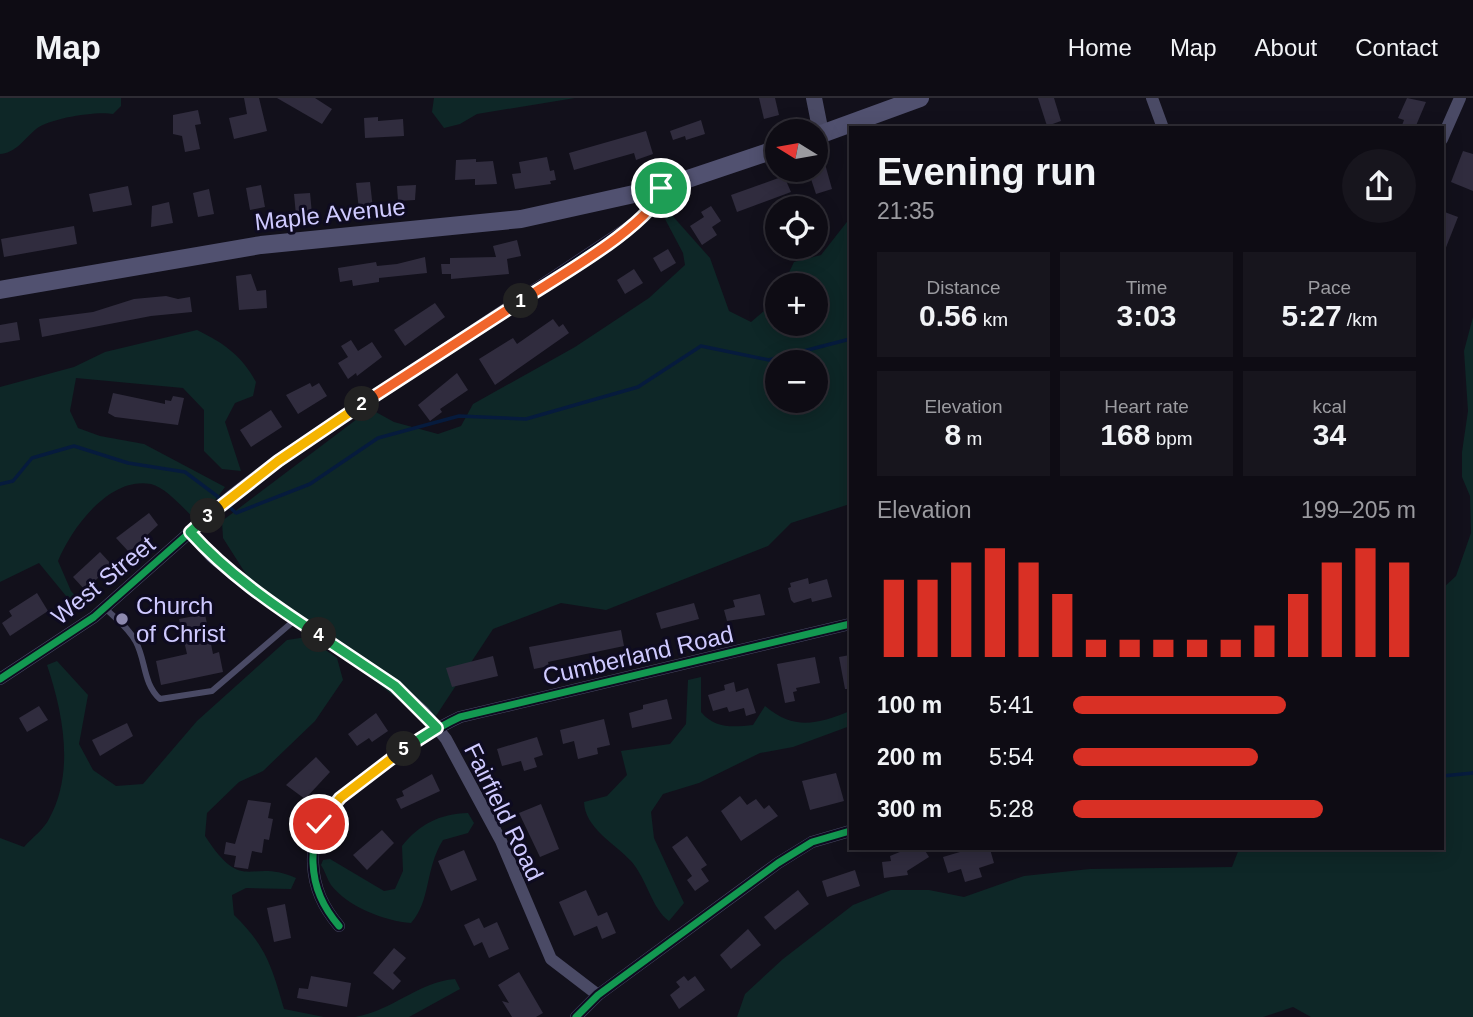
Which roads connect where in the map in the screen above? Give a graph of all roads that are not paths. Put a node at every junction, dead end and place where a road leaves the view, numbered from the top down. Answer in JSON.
{"nodes":[{"id":1,"x":814,"y":98,"type":"edge"},
{"id":2,"x":920,"y":98,"type":"edge"},
{"id":3,"x":1152,"y":98,"type":"edge"},
{"id":4,"x":1460,"y":98,"type":"edge"},
{"id":5,"x":816,"y":119,"type":"edge"},
{"id":6,"x":1162,"y":126,"type":"edge"},
{"id":7,"x":828,"y":131,"type":"edge"},
{"id":8,"x":1444,"y":134,"type":"edge"},
{"id":9,"x":765,"y":153,"type":"edge"},
{"id":10,"x":665,"y":186,"type":"junction"},
{"id":11,"x":0,"y":289,"type":"edge"},
{"id":12,"x":190,"y":532,"type":"junction"},
{"id":13,"x":105,"y":608,"type":"junction"},
{"id":14,"x":296,"y":620,"type":"junction"},
{"id":15,"x":849,"y":624,"type":"edge"},
{"id":16,"x":0,"y":679,"type":"edge"},
{"id":17,"x":437,"y":728,"type":"junction"},
{"id":18,"x":849,"y":831,"type":"edge"},
{"id":19,"x":339,"y":926,"type":"dead end"},
{"id":20,"x":598,"y":995,"type":"junction"},
{"id":21,"x":576,"y":1017,"type":"edge"}],
"edges":[{"from":1,"to":5,"type":"street"},
{"from":2,"to":7,"type":"main road"},
{"from":3,"to":6,"type":"street"},
{"from":4,"to":8,"type":"street"},
{"from":9,"to":10,"type":"main road"},
{"from":10,"to":11,"type":"main road","name":"Maple Avenue"},
{"from":10,"to":12,"type":"street","name":"West Street"},
{"from":12,"to":13,"type":"street","name":"West Street"},
{"from":12,"to":14,"type":"street","name":"Fairfield Road"},
{"from":13,"to":14,"type":"lane"},
{"from":13,"to":16,"type":"street","name":"West Street"},
{"from":14,"to":17,"type":"street","name":"Fairfield Road"},
{"from":15,"to":17,"type":"street","name":"Cumberland Road"},
{"from":17,"to":19,"type":"street","name":"Cumberland Road"},
{"from":17,"to":20,"type":"street","name":"Fairfield Road"},
{"from":18,"to":20,"type":"street"},
{"from":20,"to":21,"type":"street"}]}
